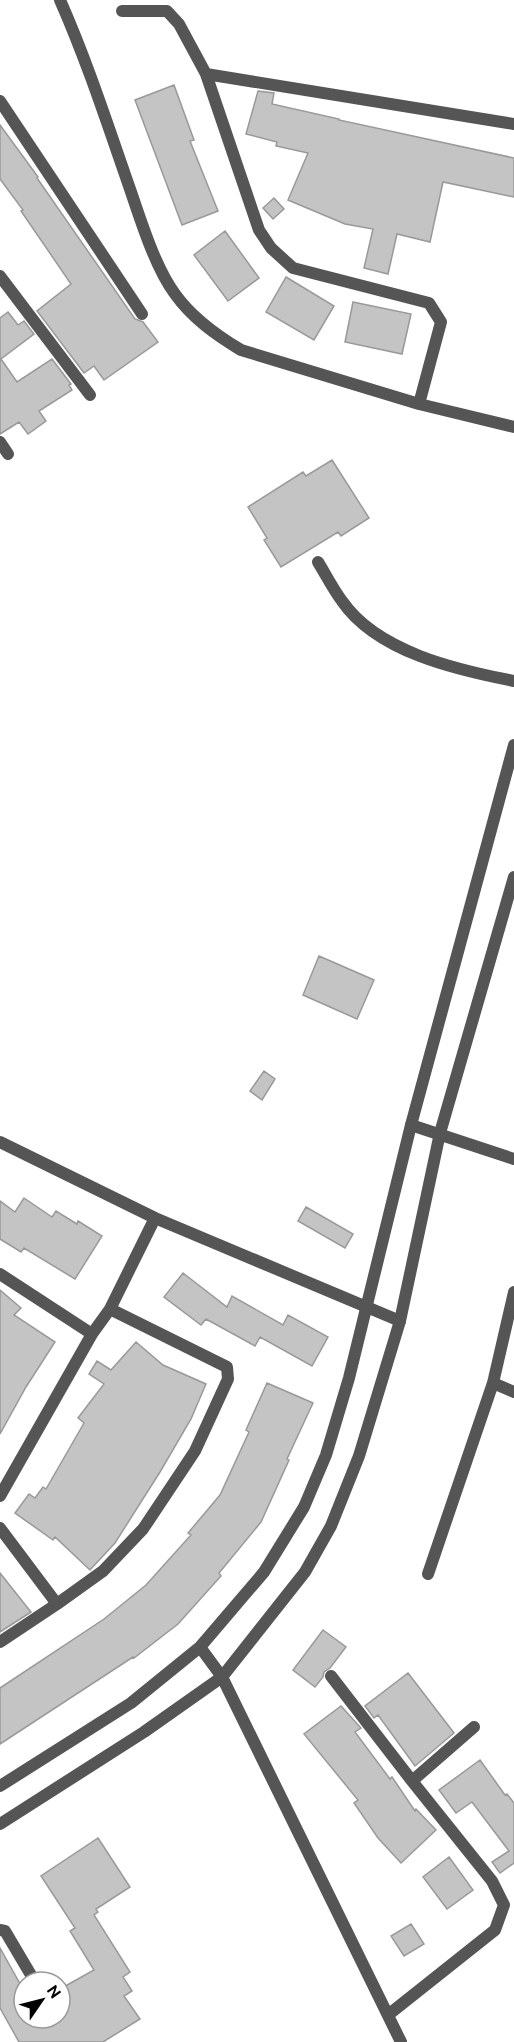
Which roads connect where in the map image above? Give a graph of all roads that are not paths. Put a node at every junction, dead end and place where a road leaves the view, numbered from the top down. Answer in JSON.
{"nodes":[{"id":1,"x":60,"y":0,"type":"edge"},
{"id":2,"x":122,"y":11,"type":"dead end"},
{"id":3,"x":206,"y":74,"type":"junction"},
{"id":4,"x":0,"y":101,"type":"edge"},
{"id":5,"x":514,"y":124,"type":"edge"},
{"id":6,"x":0,"y":276,"type":"edge"},
{"id":7,"x":142,"y":314,"type":"dead end"},
{"id":8,"x":90,"y":394,"type":"dead end"},
{"id":9,"x":419,"y":404,"type":"junction"},
{"id":10,"x":514,"y":427,"type":"edge"},
{"id":11,"x":0,"y":442,"type":"edge"},
{"id":12,"x":8,"y":454,"type":"dead end"},
{"id":13,"x":318,"y":562,"type":"dead end"},
{"id":14,"x":514,"y":681,"type":"edge"},
{"id":15,"x":514,"y":745,"type":"edge"},
{"id":16,"x":514,"y":877,"type":"edge"},
{"id":17,"x":411,"y":1125,"type":"junction"},
{"id":18,"x":440,"y":1133,"type":"junction"},
{"id":19,"x":0,"y":1142,"type":"edge"},
{"id":20,"x":514,"y":1159,"type":"edge"},
{"id":21,"x":154,"y":1218,"type":"junction"},
{"id":22,"x":0,"y":1274,"type":"edge"},
{"id":23,"x":514,"y":1292,"type":"edge"},
{"id":24,"x":368,"y":1308,"type":"junction"},
{"id":25,"x":110,"y":1309,"type":"junction"},
{"id":26,"x":400,"y":1321,"type":"junction"},
{"id":27,"x":92,"y":1334,"type":"junction"},
{"id":28,"x":493,"y":1383,"type":"junction"},
{"id":29,"x":514,"y":1392,"type":"edge"},
{"id":30,"x":0,"y":1496,"type":"edge"},
{"id":31,"x":0,"y":1528,"type":"edge"},
{"id":32,"x":428,"y":1574,"type":"dead end"},
{"id":33,"x":57,"y":1604,"type":"junction"},
{"id":34,"x":0,"y":1642,"type":"edge"},
{"id":35,"x":200,"y":1647,"type":"junction"},
{"id":36,"x":331,"y":1676,"type":"dead end"},
{"id":37,"x":222,"y":1677,"type":"junction"},
{"id":38,"x":474,"y":1727,"type":"dead end"},
{"id":39,"x":412,"y":1781,"type":"junction"},
{"id":40,"x":0,"y":1786,"type":"edge"},
{"id":41,"x":0,"y":1824,"type":"edge"},
{"id":42,"x":0,"y":1930,"type":"edge"},
{"id":43,"x":28,"y":1970,"type":"edge"},
{"id":44,"x":388,"y":2015,"type":"junction"},
{"id":45,"x":401,"y":2042,"type":"edge"}],
"edges":[{"from":1,"to":9,"type":"street"},
{"from":2,"to":3,"type":"street"},
{"from":3,"to":5,"type":"street"},
{"from":3,"to":9,"type":"street"},
{"from":4,"to":7,"type":"street"},
{"from":6,"to":8,"type":"street"},
{"from":9,"to":10,"type":"street"},
{"from":11,"to":12,"type":"street"},
{"from":13,"to":14,"type":"street"},
{"from":15,"to":17,"type":"street"},
{"from":16,"to":18,"type":"street"},
{"from":17,"to":18,"type":"street"},
{"from":17,"to":24,"type":"street"},
{"from":18,"to":20,"type":"street"},
{"from":18,"to":26,"type":"street"},
{"from":19,"to":21,"type":"street"},
{"from":21,"to":24,"type":"street"},
{"from":21,"to":25,"type":"street"},
{"from":22,"to":27,"type":"street"},
{"from":23,"to":28,"type":"street"},
{"from":24,"to":26,"type":"street"},
{"from":24,"to":35,"type":"street"},
{"from":25,"to":27,"type":"street"},
{"from":25,"to":33,"type":"street"},
{"from":26,"to":37,"type":"street"},
{"from":27,"to":30,"type":"street"},
{"from":28,"to":29,"type":"street"},
{"from":28,"to":32,"type":"street"},
{"from":31,"to":33,"type":"street"},
{"from":33,"to":34,"type":"street"},
{"from":35,"to":37,"type":"street"},
{"from":35,"to":40,"type":"street"},
{"from":36,"to":39,"type":"street"},
{"from":37,"to":41,"type":"street"},
{"from":37,"to":44,"type":"street"},
{"from":38,"to":39,"type":"street"},
{"from":39,"to":44,"type":"street"},
{"from":42,"to":43,"type":"street"},
{"from":44,"to":45,"type":"street"}]}
